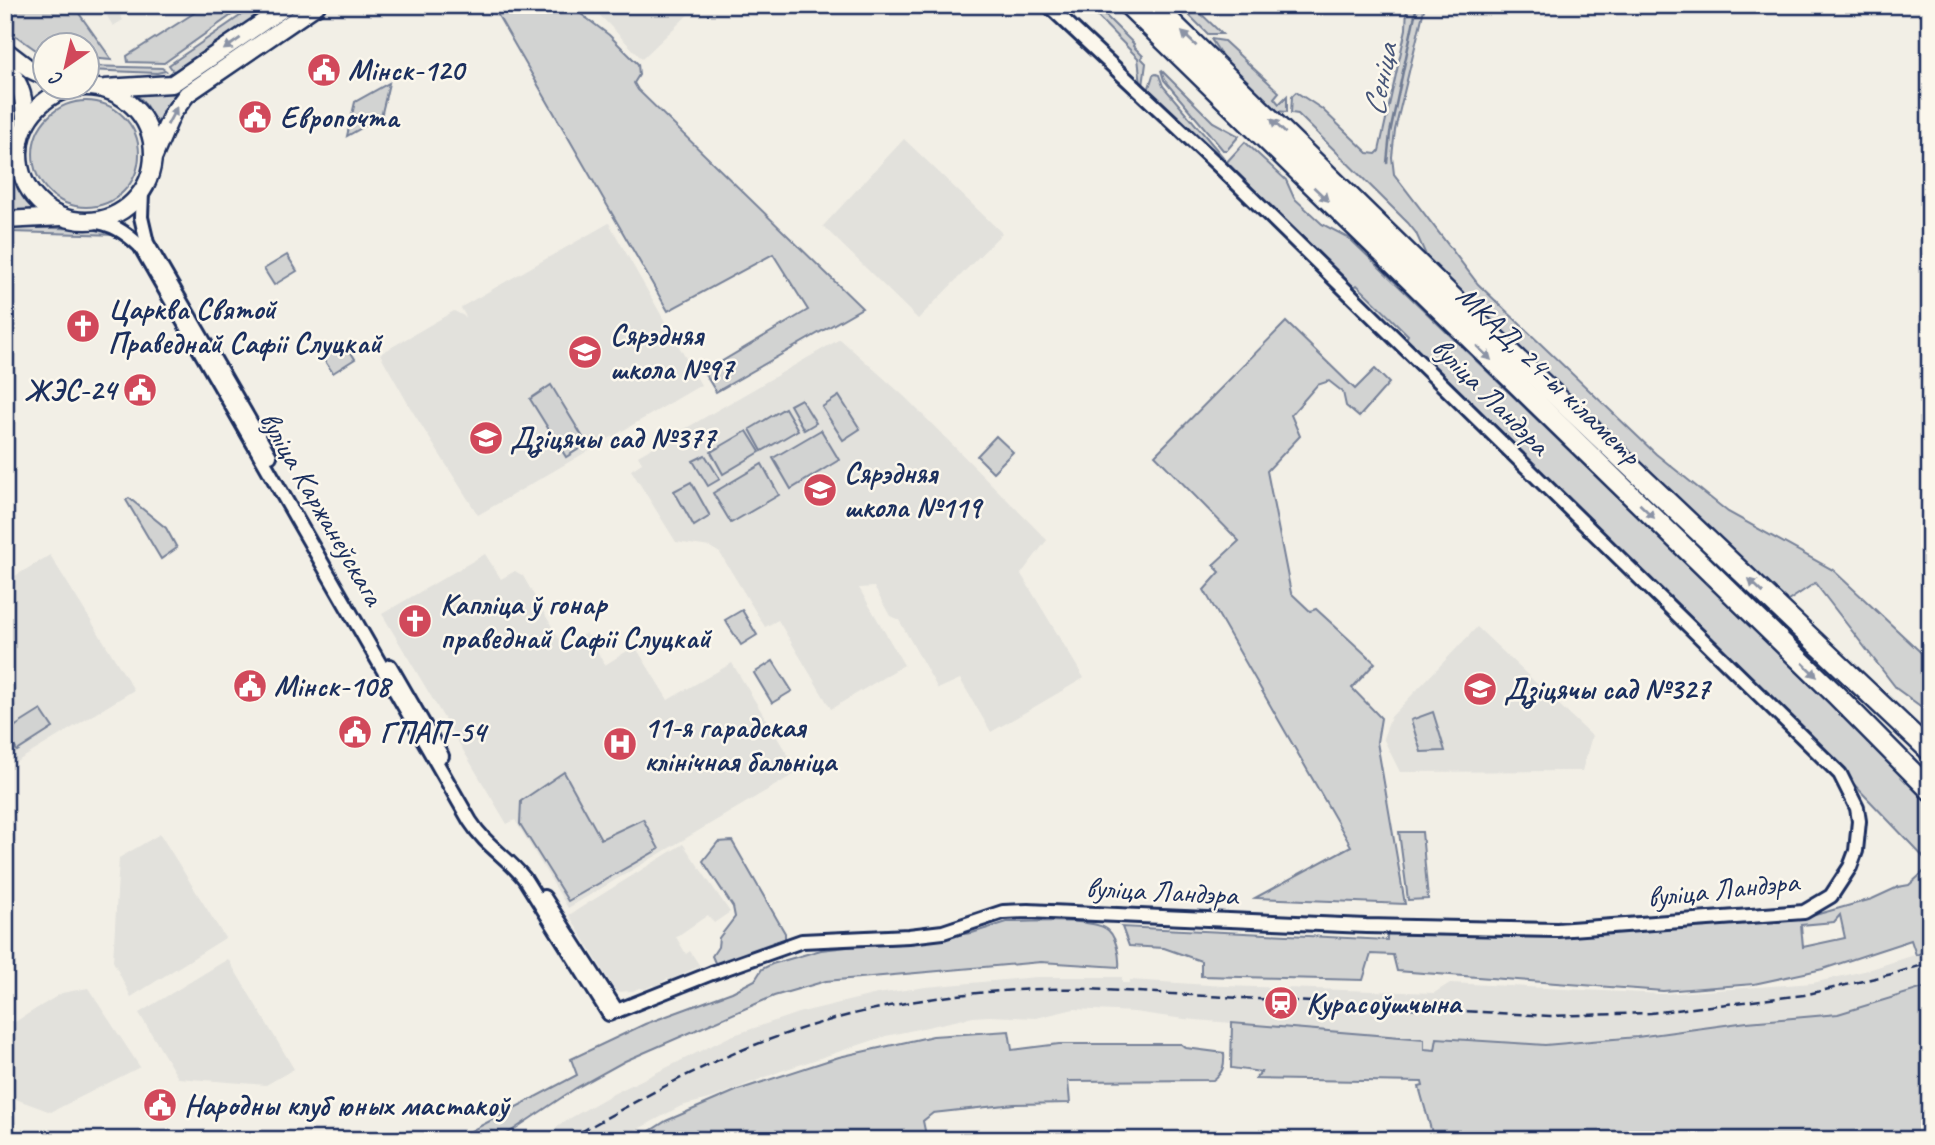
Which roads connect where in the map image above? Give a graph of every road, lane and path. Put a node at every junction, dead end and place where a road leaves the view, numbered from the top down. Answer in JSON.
{"nodes":[{"id":1,"x":288,"y":5,"type":"edge"},
{"id":2,"x":317,"y":5,"type":"edge"},
{"id":3,"x":1048,"y":5,"type":"edge"},
{"id":4,"x":1128,"y":5,"type":"edge"},
{"id":5,"x":1154,"y":5,"type":"edge"},
{"id":6,"x":5,"y":50,"type":"edge"},
{"id":7,"x":5,"y":66,"type":"edge"},
{"id":8,"x":32,"y":70,"type":"edge"},
{"id":9,"x":102,"y":88,"type":"edge"},
{"id":10,"x":102,"y":90,"type":"edge"},
{"id":11,"x":46,"y":102,"type":"edge"},
{"id":12,"x":25,"y":128,"type":"junction"},
{"id":13,"x":20,"y":146,"type":"junction"},
{"id":14,"x":153,"y":158,"type":"junction"},
{"id":15,"x":5,"y":176,"type":"edge"},
{"id":16,"x":142,"y":192,"type":"junction"},
{"id":17,"x":63,"y":216,"type":"junction"},
{"id":18,"x":5,"y":220,"type":"edge"},
{"id":19,"x":91,"y":221,"type":"junction"},
{"id":20,"x":1930,"y":751,"type":"edge"},
{"id":21,"x":1929,"y":789,"type":"edge"},
{"id":22,"x":613,"y":1013,"type":"junction"}],
"edges":[{"from":1,"to":9,"type":"main road","one_way":true},
{"from":14,"to":2,"type":"main road","one_way":true},
{"from":3,"to":22,"type":"street","name":"вуліца Ландэра"},
{"from":4,"to":21,"type":"highway","name":"МКАД, 24-ы кіламетр","one_way":true},
{"from":20,"to":5,"type":"highway","name":"МКАД, 24-ы кіламетр","one_way":true},
{"from":6,"to":8,"type":"main road"},
{"from":7,"to":12,"type":"main road"},
{"from":10,"to":14,"type":"main road"},
{"from":11,"to":12,"type":"main road"},
{"from":12,"to":13,"type":"main road"},
{"from":13,"to":15,"type":"main road"},
{"from":13,"to":17,"type":"main road"},
{"from":14,"to":16,"type":"main road"},
{"from":16,"to":19,"type":"main road"},
{"from":16,"to":22,"type":"street","name":"вуліца Каржанеўскага"},
{"from":17,"to":18,"type":"main road"},
{"from":17,"to":19,"type":"main road"},
{"from":19,"to":22,"type":"street","name":"вуліца Каржанеўскага"}]}
